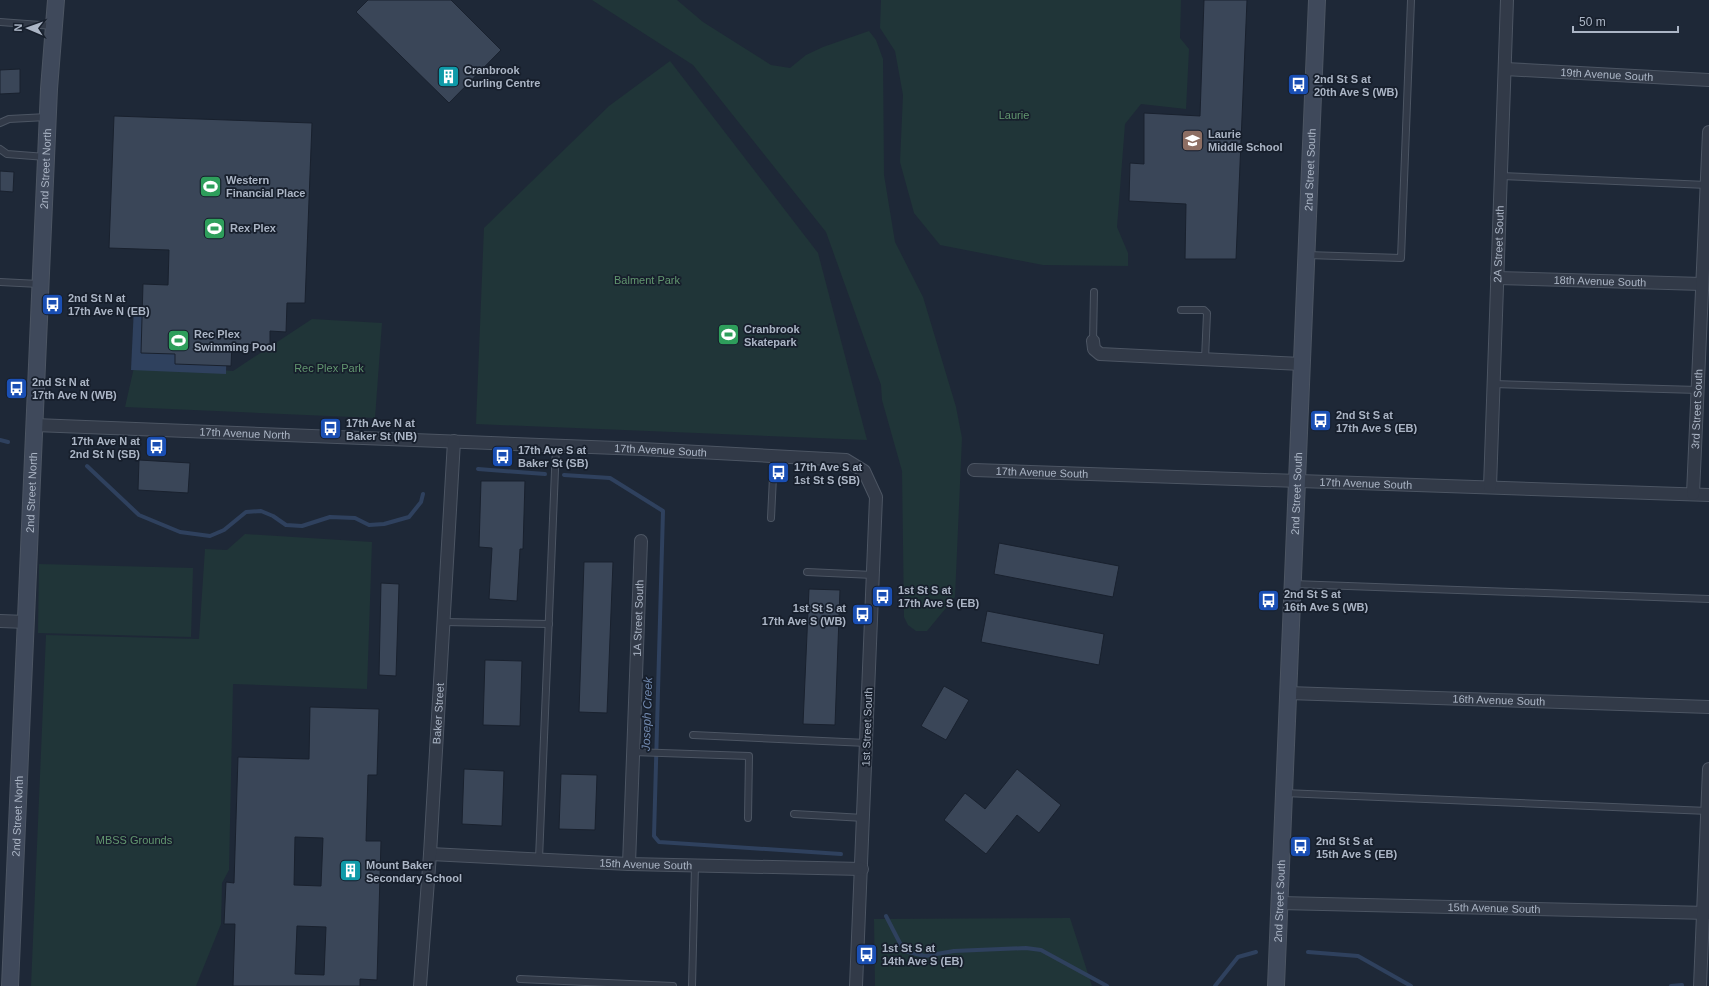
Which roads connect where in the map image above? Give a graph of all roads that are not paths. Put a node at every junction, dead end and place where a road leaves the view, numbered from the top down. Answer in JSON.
{"nodes":[{"id":1,"x":56,"y":0,"type":"edge"},
{"id":2,"x":1317,"y":0,"type":"edge"},
{"id":3,"x":1411,"y":0,"type":"edge"},
{"id":4,"x":1507,"y":0,"type":"edge"},
{"id":5,"x":0,"y":22,"type":"edge"},
{"id":6,"x":54,"y":26,"type":"junction"},
{"id":7,"x":1505,"y":69,"type":"junction"},
{"id":8,"x":1709,"y":80,"type":"edge"},
{"id":9,"x":48,"y":118,"type":"junction"},
{"id":10,"x":0,"y":123,"type":"edge"},
{"id":11,"x":1709,"y":132,"type":"edge"},
{"id":12,"x":1709,"y":147,"type":"edge"},
{"id":13,"x":0,"y":149,"type":"edge"},
{"id":14,"x":46,"y":157,"type":"junction"},
{"id":15,"x":1501,"y":176,"type":"junction"},
{"id":16,"x":1707,"y":185,"type":"junction"},
{"id":17,"x":1707,"y":234,"type":"edge"},
{"id":18,"x":1307,"y":255,"type":"junction"},
{"id":19,"x":1497,"y":278,"type":"junction"},
{"id":20,"x":0,"y":282,"type":"edge"},
{"id":21,"x":41,"y":284,"type":"junction"},
{"id":22,"x":1702,"y":284,"type":"junction"},
{"id":23,"x":1094,"y":292,"type":"dead end"},
{"id":24,"x":1181,"y":310,"type":"dead end"},
{"id":25,"x":1705,"y":325,"type":"edge"},
{"id":26,"x":1093,"y":342,"type":"joint"},
{"id":27,"x":1205,"y":359,"type":"junction"},
{"id":28,"x":1302,"y":364,"type":"junction"},
{"id":29,"x":1493,"y":384,"type":"junction"},
{"id":30,"x":1698,"y":390,"type":"junction"},
{"id":31,"x":35,"y":425,"type":"junction"},
{"id":32,"x":454,"y":442,"type":"junction"},
{"id":33,"x":556,"y":446,"type":"junction"},
{"id":34,"x":774,"y":456,"type":"junction"},
{"id":35,"x":974,"y":470,"type":"dead end"},
{"id":36,"x":864,"y":471,"type":"joint"},
{"id":37,"x":1297,"y":481,"type":"junction"},
{"id":38,"x":1490,"y":487,"type":"junction"},
{"id":39,"x":1693,"y":494,"type":"junction"},
{"id":40,"x":1709,"y":495,"type":"edge"},
{"id":41,"x":771,"y":518,"type":"dead end"},
{"id":42,"x":641,"y":541,"type":"dead end"},
{"id":43,"x":807,"y":572,"type":"dead end"},
{"id":44,"x":873,"y":575,"type":"junction"},
{"id":45,"x":1293,"y":584,"type":"junction"},
{"id":46,"x":1709,"y":599,"type":"edge"},
{"id":47,"x":0,"y":621,"type":"edge"},
{"id":48,"x":27,"y":622,"type":"junction"},
{"id":49,"x":444,"y":622,"type":"junction"},
{"id":50,"x":549,"y":624,"type":"junction"},
{"id":51,"x":1288,"y":693,"type":"junction"},
{"id":52,"x":1709,"y":707,"type":"edge"},
{"id":53,"x":692,"y":735,"type":"dead end"},
{"id":54,"x":867,"y":743,"type":"junction"},
{"id":55,"x":633,"y":752,"type":"junction"},
{"id":56,"x":1709,"y":769,"type":"edge"},
{"id":57,"x":1284,"y":793,"type":"junction"},
{"id":58,"x":1708,"y":811,"type":"edge"},
{"id":59,"x":794,"y":814,"type":"dead end"},
{"id":60,"x":748,"y":818,"type":"dead end"},
{"id":61,"x":864,"y":818,"type":"junction"},
{"id":62,"x":430,"y":854,"type":"junction"},
{"id":63,"x":539,"y":859,"type":"junction"},
{"id":64,"x":629,"y":864,"type":"junction"},
{"id":65,"x":695,"y":865,"type":"junction"},
{"id":66,"x":862,"y":869,"type":"junction"},
{"id":67,"x":1280,"y":903,"type":"junction"},
{"id":68,"x":1706,"y":913,"type":"edge"},
{"id":69,"x":520,"y":979,"type":"dead end"},
{"id":70,"x":10,"y":986,"type":"edge"},
{"id":71,"x":420,"y":986,"type":"edge"},
{"id":72,"x":673,"y":986,"type":"edge"},
{"id":73,"x":692,"y":986,"type":"edge"},
{"id":74,"x":856,"y":986,"type":"edge"},
{"id":75,"x":1276,"y":986,"type":"edge"},
{"id":76,"x":1700,"y":986,"type":"edge"}],
"edges":[{"from":1,"to":6,"type":"street","name":"2nd Street North"},
{"from":2,"to":18,"type":"street","name":"2nd Street South"},
{"from":3,"to":18,"type":"lane"},
{"from":4,"to":7,"type":"street","name":"2A Street South"},
{"from":5,"to":6,"type":"lane"},
{"from":6,"to":9,"type":"street","name":"2nd Street North"},
{"from":7,"to":8,"type":"street","name":"19th Avenue South"},
{"from":7,"to":15,"type":"street","name":"2A Street South"},
{"from":9,"to":10,"type":"lane"},
{"from":9,"to":14,"type":"street","name":"2nd Street North"},
{"from":11,"to":12,"type":"street","name":"3rd Street South"},
{"from":12,"to":16,"type":"street","name":"3rd Street South"},
{"from":13,"to":14,"type":"lane"},
{"from":14,"to":21,"type":"street","name":"2nd Street North"},
{"from":15,"to":16,"type":"lane"},
{"from":15,"to":19,"type":"street","name":"2A Street South"},
{"from":16,"to":17,"type":"street","name":"3rd Street South"},
{"from":17,"to":22,"type":"street","name":"3rd Street South"},
{"from":18,"to":28,"type":"street","name":"2nd Street South"},
{"from":19,"to":22,"type":"street","name":"18th Avenue South"},
{"from":19,"to":29,"type":"street","name":"2A Street South"},
{"from":20,"to":21,"type":"lane"},
{"from":21,"to":31,"type":"street","name":"2nd Street North"},
{"from":22,"to":25,"type":"street","name":"3rd Street South"},
{"from":23,"to":26,"type":"lane"},
{"from":24,"to":27,"type":"lane"},
{"from":25,"to":30,"type":"street","name":"3rd Street South"},
{"from":26,"to":27,"type":"street"},
{"from":27,"to":28,"type":"street"},
{"from":28,"to":37,"type":"street","name":"2nd Street South"},
{"from":29,"to":30,"type":"lane"},
{"from":29,"to":38,"type":"street","name":"2A Street South"},
{"from":30,"to":39,"type":"street","name":"3rd Street South"},
{"from":31,"to":32,"type":"street","name":"17th Avenue North"},
{"from":31,"to":48,"type":"street","name":"2nd Street North"},
{"from":32,"to":33,"type":"street","name":"17th Avenue South"},
{"from":32,"to":49,"type":"street","name":"Baker Street"},
{"from":33,"to":34,"type":"street","name":"17th Avenue South"},
{"from":33,"to":50,"type":"lane"},
{"from":34,"to":36,"type":"street","name":"17th Avenue South"},
{"from":34,"to":41,"type":"lane"},
{"from":35,"to":37,"type":"street","name":"17th Avenue South"},
{"from":36,"to":44,"type":"street","name":"1st Street South"},
{"from":37,"to":38,"type":"street","name":"17th Avenue South"},
{"from":37,"to":45,"type":"street","name":"2nd Street South"},
{"from":38,"to":39,"type":"street","name":"17th Avenue South"},
{"from":39,"to":40,"type":"street","name":"17th Avenue South"},
{"from":42,"to":55,"type":"street","name":"1A Street South"},
{"from":43,"to":44,"type":"lane"},
{"from":44,"to":54,"type":"street","name":"1st Street South"},
{"from":45,"to":46,"type":"lane"},
{"from":45,"to":51,"type":"street","name":"2nd Street South"},
{"from":47,"to":48,"type":"street"},
{"from":48,"to":70,"type":"street","name":"2nd Street North"},
{"from":49,"to":50,"type":"lane"},
{"from":49,"to":62,"type":"street","name":"Baker Street"},
{"from":50,"to":63,"type":"lane"},
{"from":51,"to":52,"type":"street","name":"16th Avenue South"},
{"from":51,"to":57,"type":"street","name":"2nd Street South"},
{"from":53,"to":54,"type":"lane"},
{"from":54,"to":61,"type":"street","name":"1st Street South"},
{"from":55,"to":60,"type":"lane"},
{"from":55,"to":64,"type":"street","name":"1A Street South"},
{"from":56,"to":58,"type":"street"},
{"from":57,"to":58,"type":"lane"},
{"from":57,"to":67,"type":"street","name":"2nd Street South"},
{"from":58,"to":68,"type":"street"},
{"from":59,"to":61,"type":"lane"},
{"from":61,"to":66,"type":"street","name":"1st Street South"},
{"from":62,"to":63,"type":"street","name":"15th Avenue South"},
{"from":62,"to":71,"type":"street","name":"Baker Street"},
{"from":63,"to":64,"type":"street","name":"15th Avenue South"},
{"from":64,"to":65,"type":"street","name":"15th Avenue South"},
{"from":65,"to":66,"type":"street","name":"15th Avenue South"},
{"from":65,"to":73,"type":"lane"},
{"from":66,"to":74,"type":"street","name":"1st Street South"},
{"from":67,"to":68,"type":"street","name":"15th Avenue South"},
{"from":67,"to":75,"type":"street","name":"2nd Street South"},
{"from":68,"to":76,"type":"street"},
{"from":69,"to":72,"type":"lane"}]}
